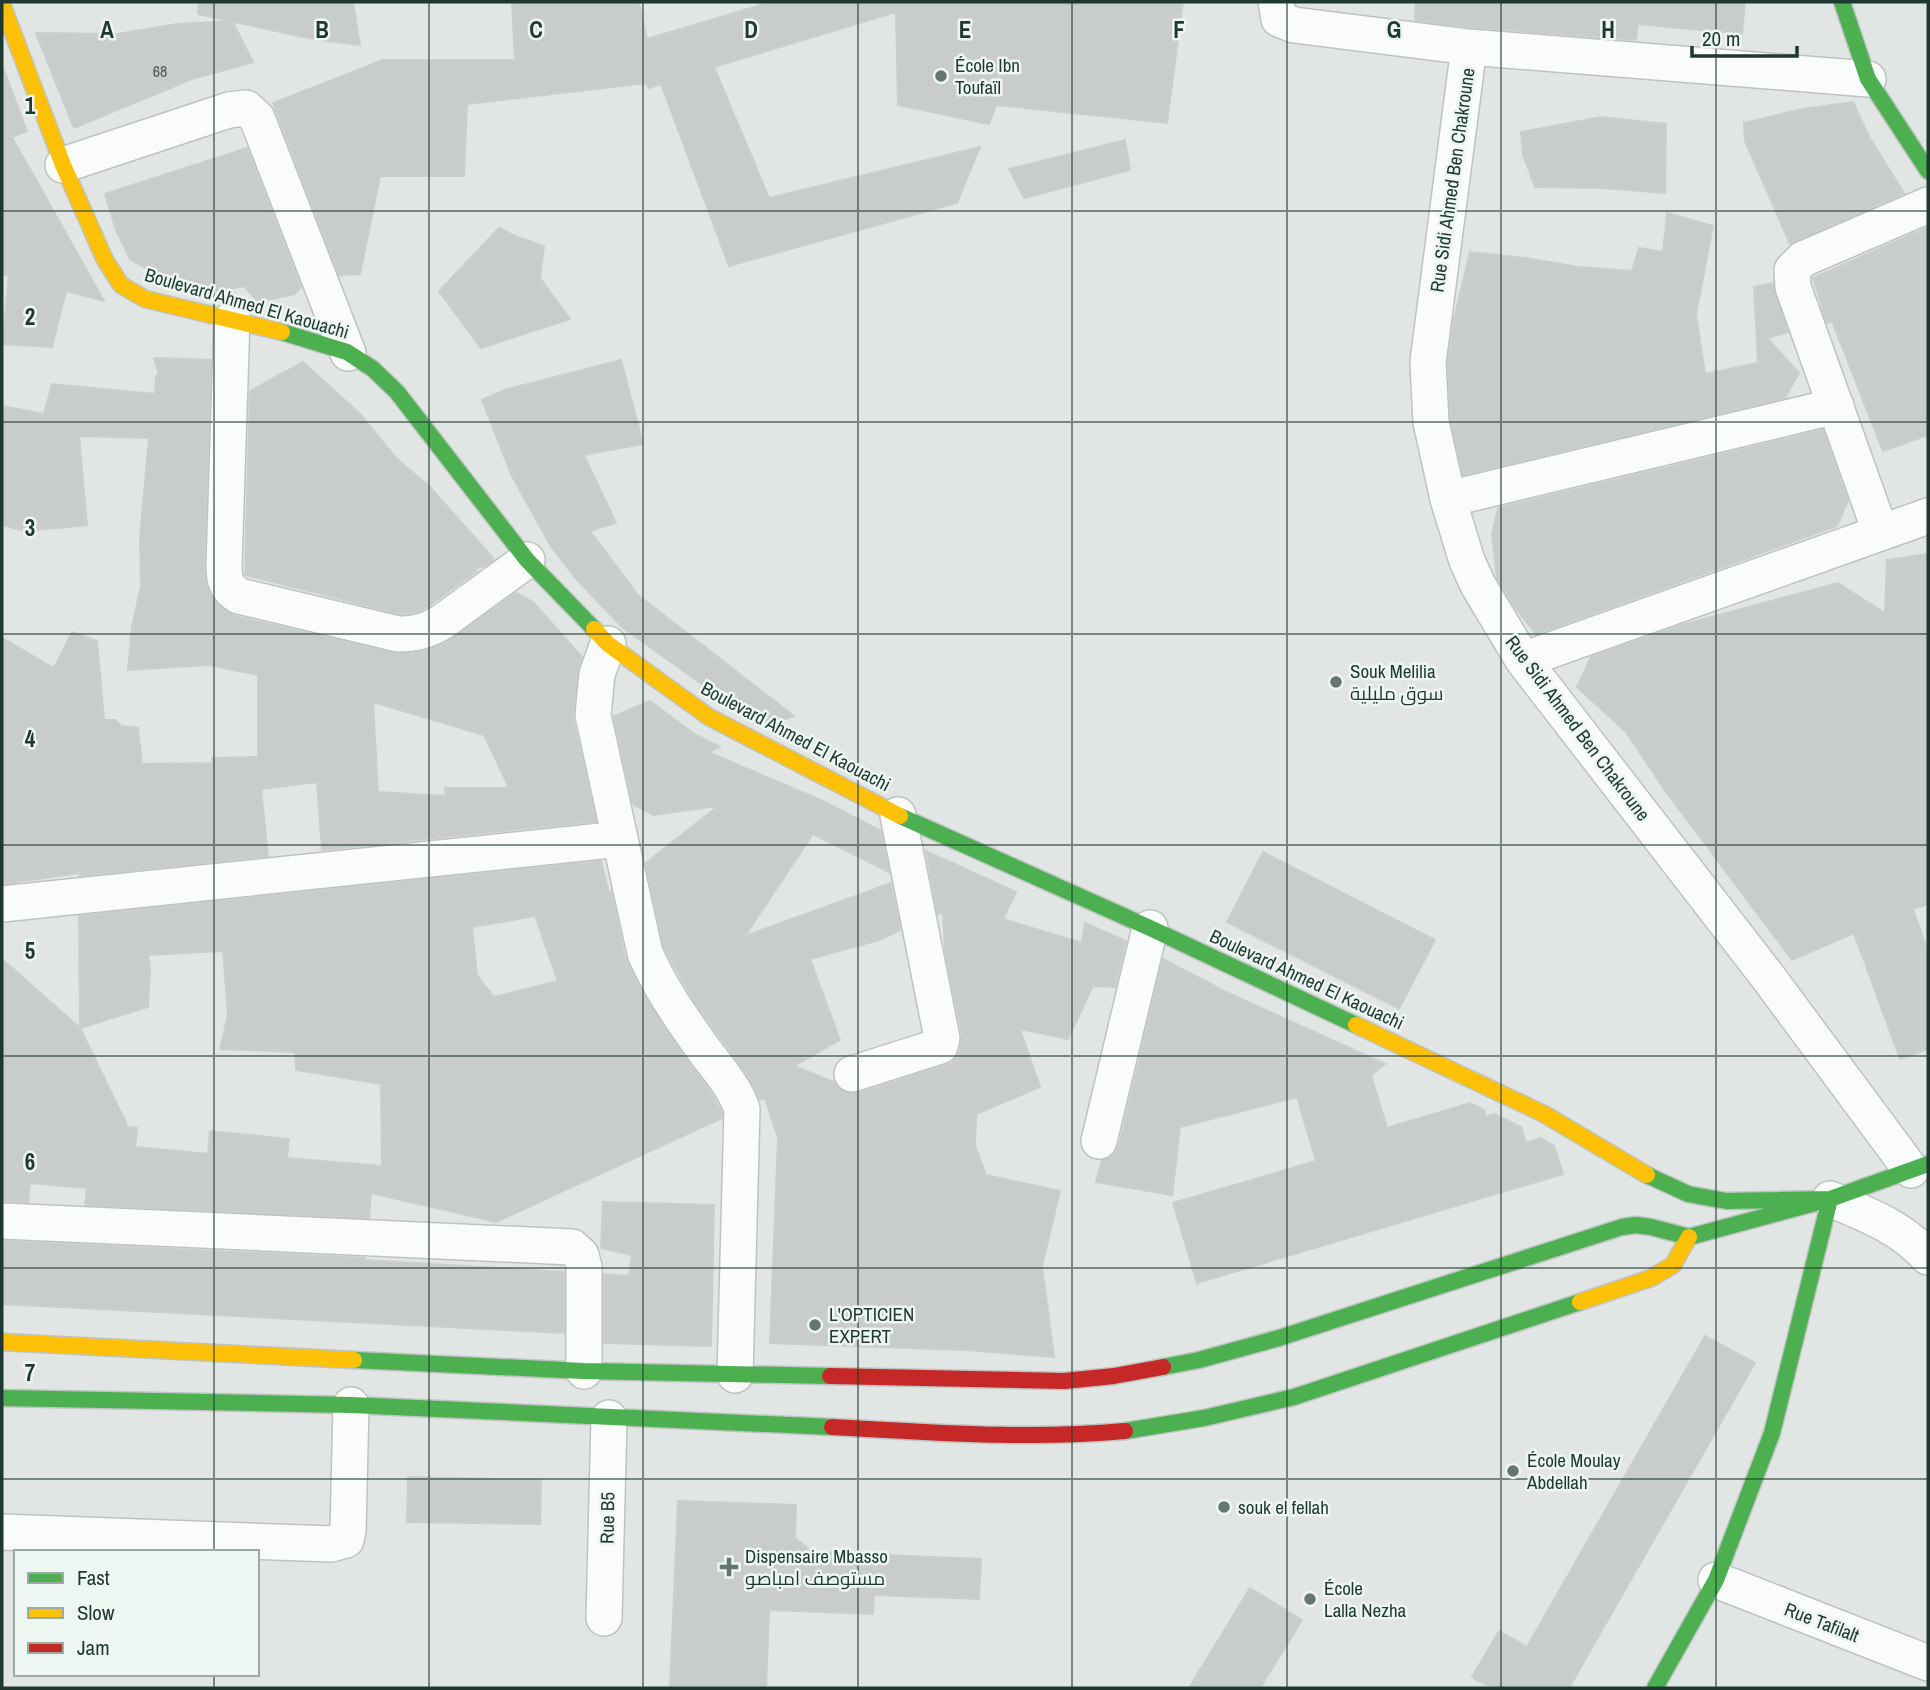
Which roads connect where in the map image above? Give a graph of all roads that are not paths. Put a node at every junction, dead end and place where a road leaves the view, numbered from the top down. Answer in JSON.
{"nodes":[{"id":1,"x":1842,"y":2,"type":"edge"},
{"id":2,"x":2,"y":4,"type":"edge"},
{"id":3,"x":1278,"y":10,"type":"edge"},
{"id":4,"x":1469,"y":47,"type":"junction"},
{"id":5,"x":1868,"y":79,"type":"junction"},
{"id":6,"x":63,"y":165,"type":"junction"},
{"id":7,"x":1928,"y":172,"type":"edge"},
{"id":8,"x":1928,"y":205,"type":"edge"},
{"id":9,"x":232,"y":319,"type":"junction"},
{"id":10,"x":348,"y":354,"type":"junction"},
{"id":11,"x":1836,"y":406,"type":"junction"},
{"id":12,"x":1448,"y":499,"type":"junction"},
{"id":13,"x":1926,"y":524,"type":"edge"},
{"id":14,"x":1880,"y":531,"type":"junction"},
{"id":15,"x":527,"y":560,"type":"junction"},
{"id":16,"x":608,"y":644,"type":"junction"},
{"id":17,"x":1523,"y":660,"type":"junction"},
{"id":18,"x":898,"y":815,"type":"junction"},
{"id":19,"x":620,"y":839,"type":"junction"},
{"id":20,"x":2,"y":904,"type":"edge"},
{"id":21,"x":1150,"y":928,"type":"junction"},
{"id":22,"x":852,"y":1074,"type":"dead end"},
{"id":23,"x":1099,"y":1141,"type":"dead end"},
{"id":24,"x":1919,"y":1167,"type":"edge"},
{"id":25,"x":1830,"y":1199,"type":"junction"},
{"id":26,"x":2,"y":1221,"type":"edge"},
{"id":27,"x":1689,"y":1237,"type":"junction"},
{"id":28,"x":1928,"y":1257,"type":"edge"},
{"id":29,"x":2,"y":1342,"type":"edge"},
{"id":30,"x":584,"y":1371,"type":"junction"},
{"id":31,"x":735,"y":1375,"type":"junction"},
{"id":32,"x":2,"y":1398,"type":"edge"},
{"id":33,"x":351,"y":1405,"type":"junction"},
{"id":34,"x":609,"y":1418,"type":"junction"},
{"id":35,"x":2,"y":1532,"type":"edge"},
{"id":36,"x":153,"y":1545,"type":"edge"},
{"id":37,"x":1716,"y":1580,"type":"junction"},
{"id":38,"x":604,"y":1618,"type":"dead end"},
{"id":39,"x":1928,"y":1662,"type":"edge"},
{"id":40,"x":1655,"y":1688,"type":"edge"},
{"id":41,"x":1918,"y":1688,"type":"edge"}],
"edges":[{"from":1,"to":5,"type":"main road"},
{"from":2,"to":6,"type":"main road","name":"Boulevard Ahmed El Kaouachi"},
{"from":3,"to":4,"type":"street"},
{"from":4,"to":5,"type":"street"},
{"from":4,"to":12,"type":"street","name":"Rue Sidi Ahmed Ben Chakroune"},
{"from":5,"to":7,"type":"main road"},
{"from":6,"to":9,"type":"main road","name":"Boulevard Ahmed El Kaouachi"},
{"from":6,"to":10,"type":"street"},
{"from":8,"to":11,"type":"street"},
{"from":9,"to":10,"type":"main road","name":"Boulevard Ahmed El Kaouachi"},
{"from":9,"to":15,"type":"street"},
{"from":10,"to":15,"type":"main road","name":"Boulevard Ahmed El Kaouachi"},
{"from":11,"to":12,"type":"street"},
{"from":11,"to":14,"type":"street"},
{"from":12,"to":17,"type":"street","name":"Rue Sidi Ahmed Ben Chakroune"},
{"from":13,"to":14,"type":"street"},
{"from":14,"to":17,"type":"street"},
{"from":15,"to":16,"type":"main road","name":"Boulevard Ahmed El Kaouachi"},
{"from":16,"to":18,"type":"main road","name":"Boulevard Ahmed El Kaouachi"},
{"from":16,"to":19,"type":"street"},
{"from":17,"to":24,"type":"street","name":"Rue Sidi Ahmed Ben Chakroune"},
{"from":18,"to":21,"type":"main road","name":"Boulevard Ahmed El Kaouachi"},
{"from":18,"to":22,"type":"street"},
{"from":19,"to":20,"type":"street"},
{"from":19,"to":31,"type":"street"},
{"from":21,"to":23,"type":"street"},
{"from":21,"to":25,"type":"main road","name":"Boulevard Ahmed El Kaouachi"},
{"from":24,"to":25,"type":"main road"},
{"from":25,"to":27,"type":"main road"},
{"from":25,"to":28,"type":"street"},
{"from":25,"to":37,"type":"main road"},
{"from":26,"to":30,"type":"street"},
{"from":27,"to":31,"type":"main road"},
{"from":27,"to":34,"type":"main road"},
{"from":29,"to":30,"type":"main road"},
{"from":30,"to":31,"type":"main road"},
{"from":32,"to":33,"type":"main road"},
{"from":33,"to":34,"type":"main road"},
{"from":33,"to":36,"type":"street"},
{"from":34,"to":38,"type":"street","name":"Rue B5"},
{"from":35,"to":36,"type":"street"},
{"from":37,"to":39,"type":"street","name":"Rue Tafilalt"},
{"from":37,"to":40,"type":"main road"},
{"from":39,"to":41,"type":"street"}]}
